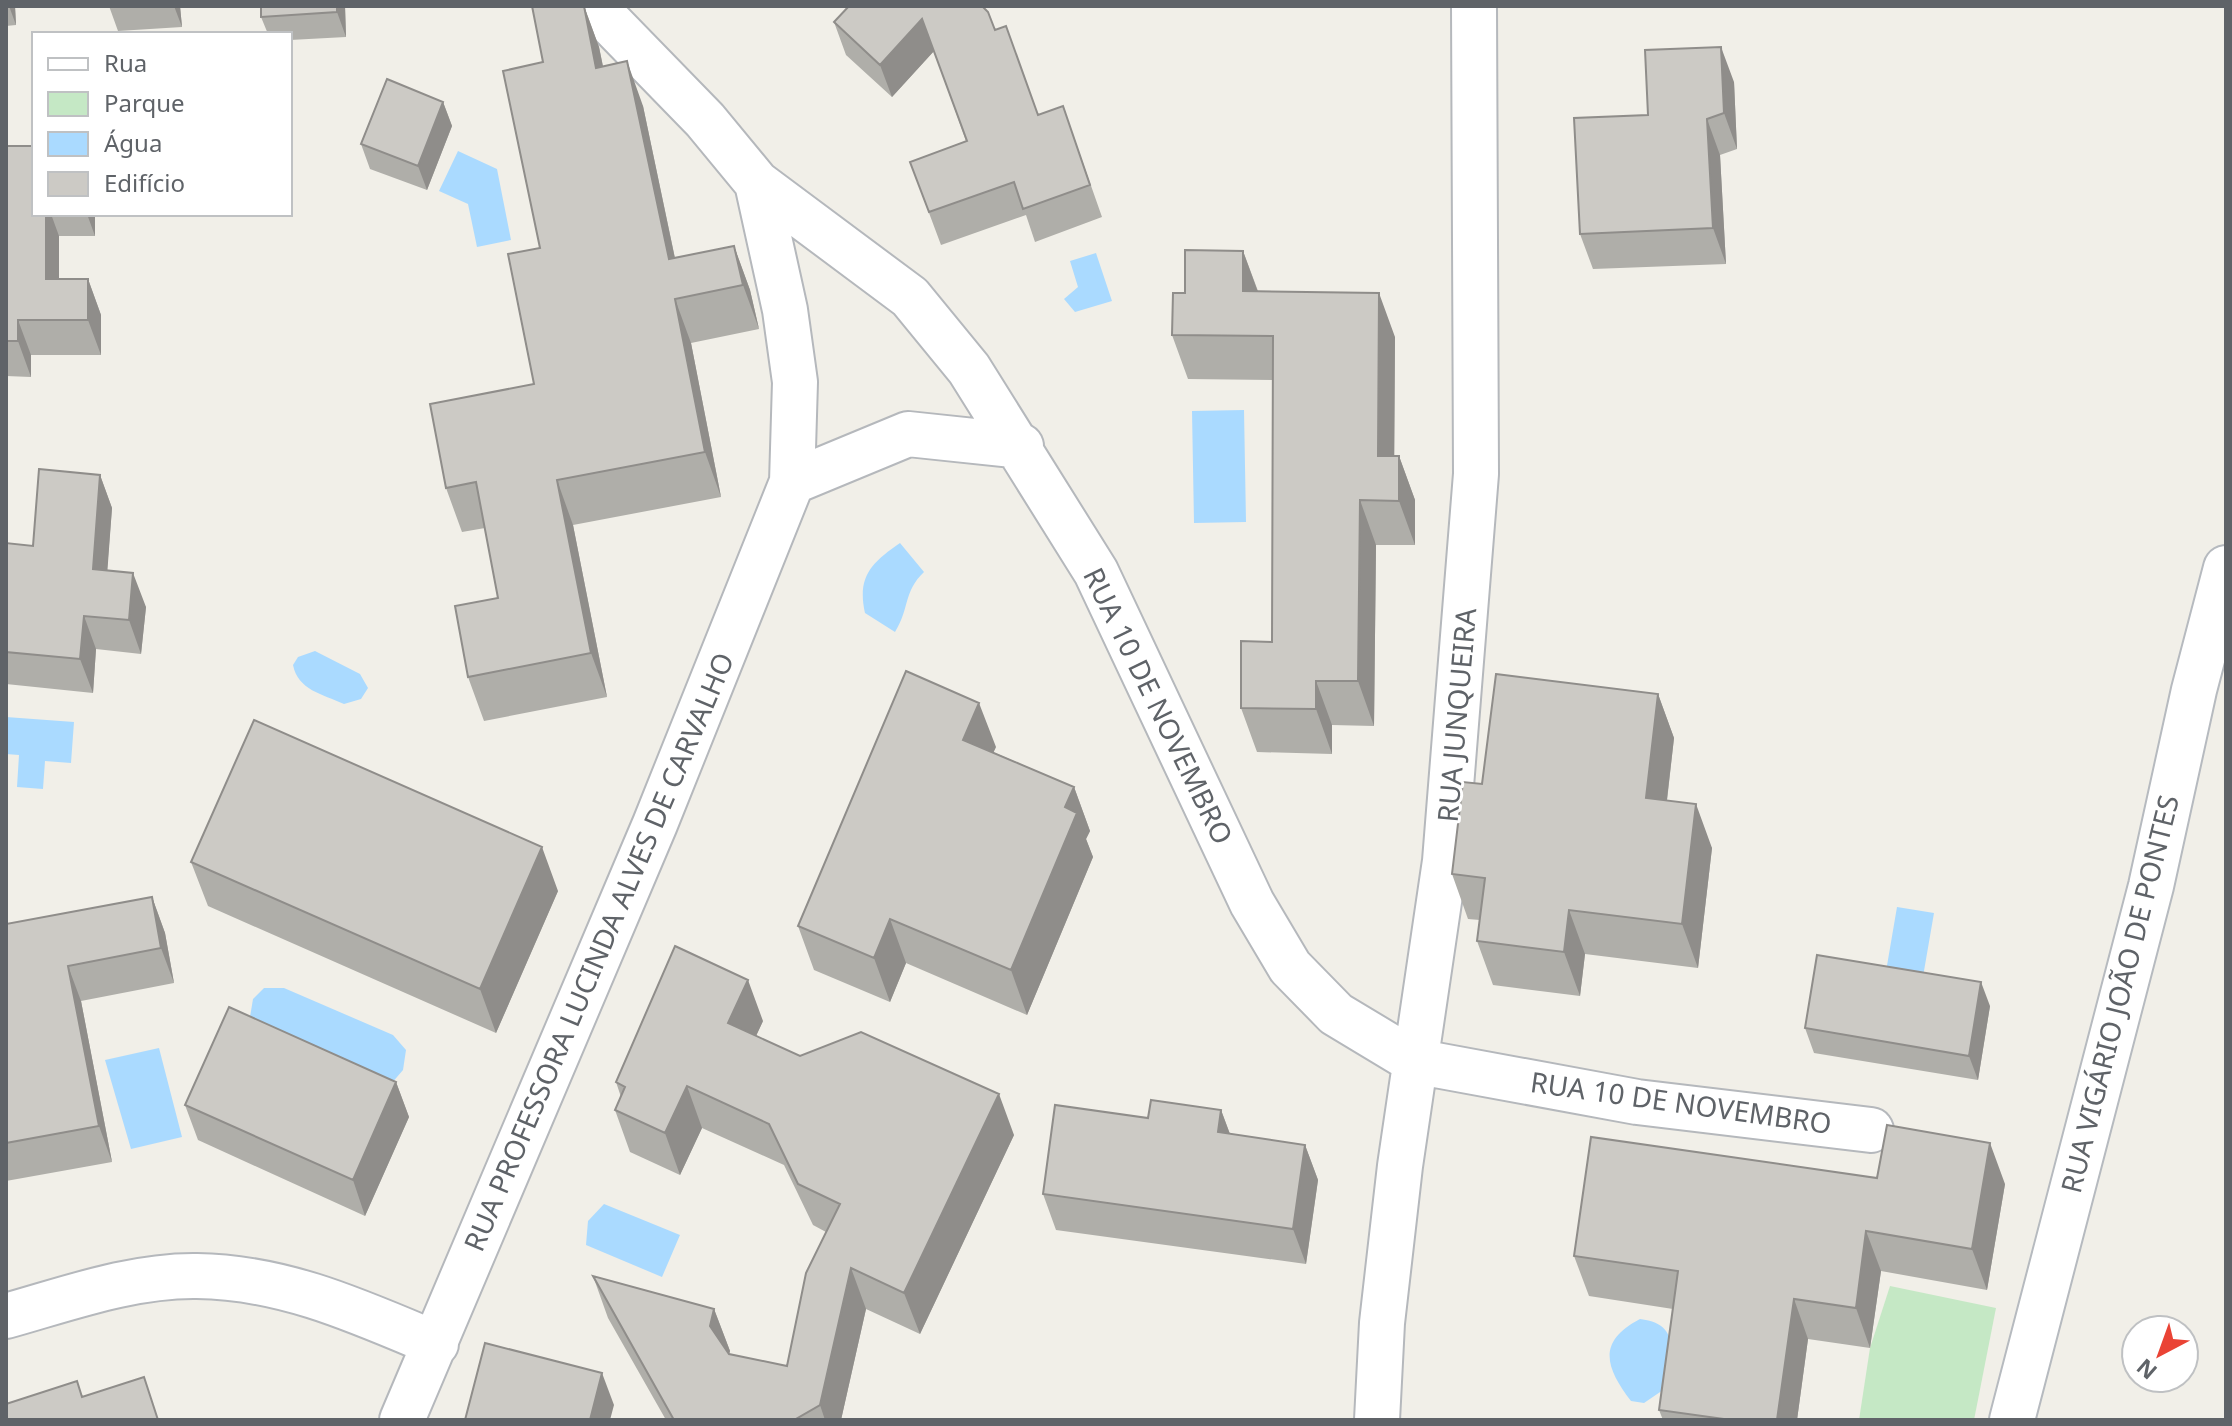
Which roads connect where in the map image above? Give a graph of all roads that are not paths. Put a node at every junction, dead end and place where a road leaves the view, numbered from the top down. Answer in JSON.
{"nodes":[{"id":1,"x":594,"y":6,"type":"edge"},
{"id":2,"x":1474,"y":6,"type":"edge"},
{"id":3,"x":757,"y":183,"type":"junction"},
{"id":4,"x":1021,"y":446,"type":"junction"},
{"id":5,"x":792,"y":482,"type":"junction"},
{"id":6,"x":2226,"y":568,"type":"edge"},
{"id":7,"x":1414,"y":1061,"type":"junction"},
{"id":8,"x":1871,"y":1130,"type":"dead end"},
{"id":9,"x":6,"y":1316,"type":"edge"},
{"id":10,"x":436,"y":1344,"type":"junction"},
{"id":11,"x":402,"y":1420,"type":"edge"},
{"id":12,"x":1377,"y":1420,"type":"edge"},
{"id":13,"x":2012,"y":1420,"type":"edge"}],
"edges":[{"from":1,"to":3,"type":"street","name":"RUA 10 DE NOVEMBRO"},
{"from":2,"to":7,"type":"street","name":"RUA JUNQUEIRA"},
{"from":3,"to":4,"type":"street","name":"RUA 10 DE NOVEMBRO"},
{"from":3,"to":5,"type":"street","name":"RUA PROFESSORA LUCINDA ALVES DE CARVALHO"},
{"from":4,"to":5,"type":"street"},
{"from":4,"to":7,"type":"street","name":"RUA 10 DE NOVEMBRO"},
{"from":5,"to":10,"type":"street","name":"RUA PROFESSORA LUCINDA ALVES DE CARVALHO"},
{"from":6,"to":13,"type":"street","name":"RUA VIGÁRIO JOÃO DE PONTES"},
{"from":7,"to":8,"type":"street","name":"RUA 10 DE NOVEMBRO"},
{"from":7,"to":12,"type":"street","name":"RUA JUNQUEIRA"},
{"from":9,"to":10,"type":"street"},
{"from":10,"to":11,"type":"street","name":"RUA PROFESSORA LUCINDA ALVES DE CARVALHO"}]}
